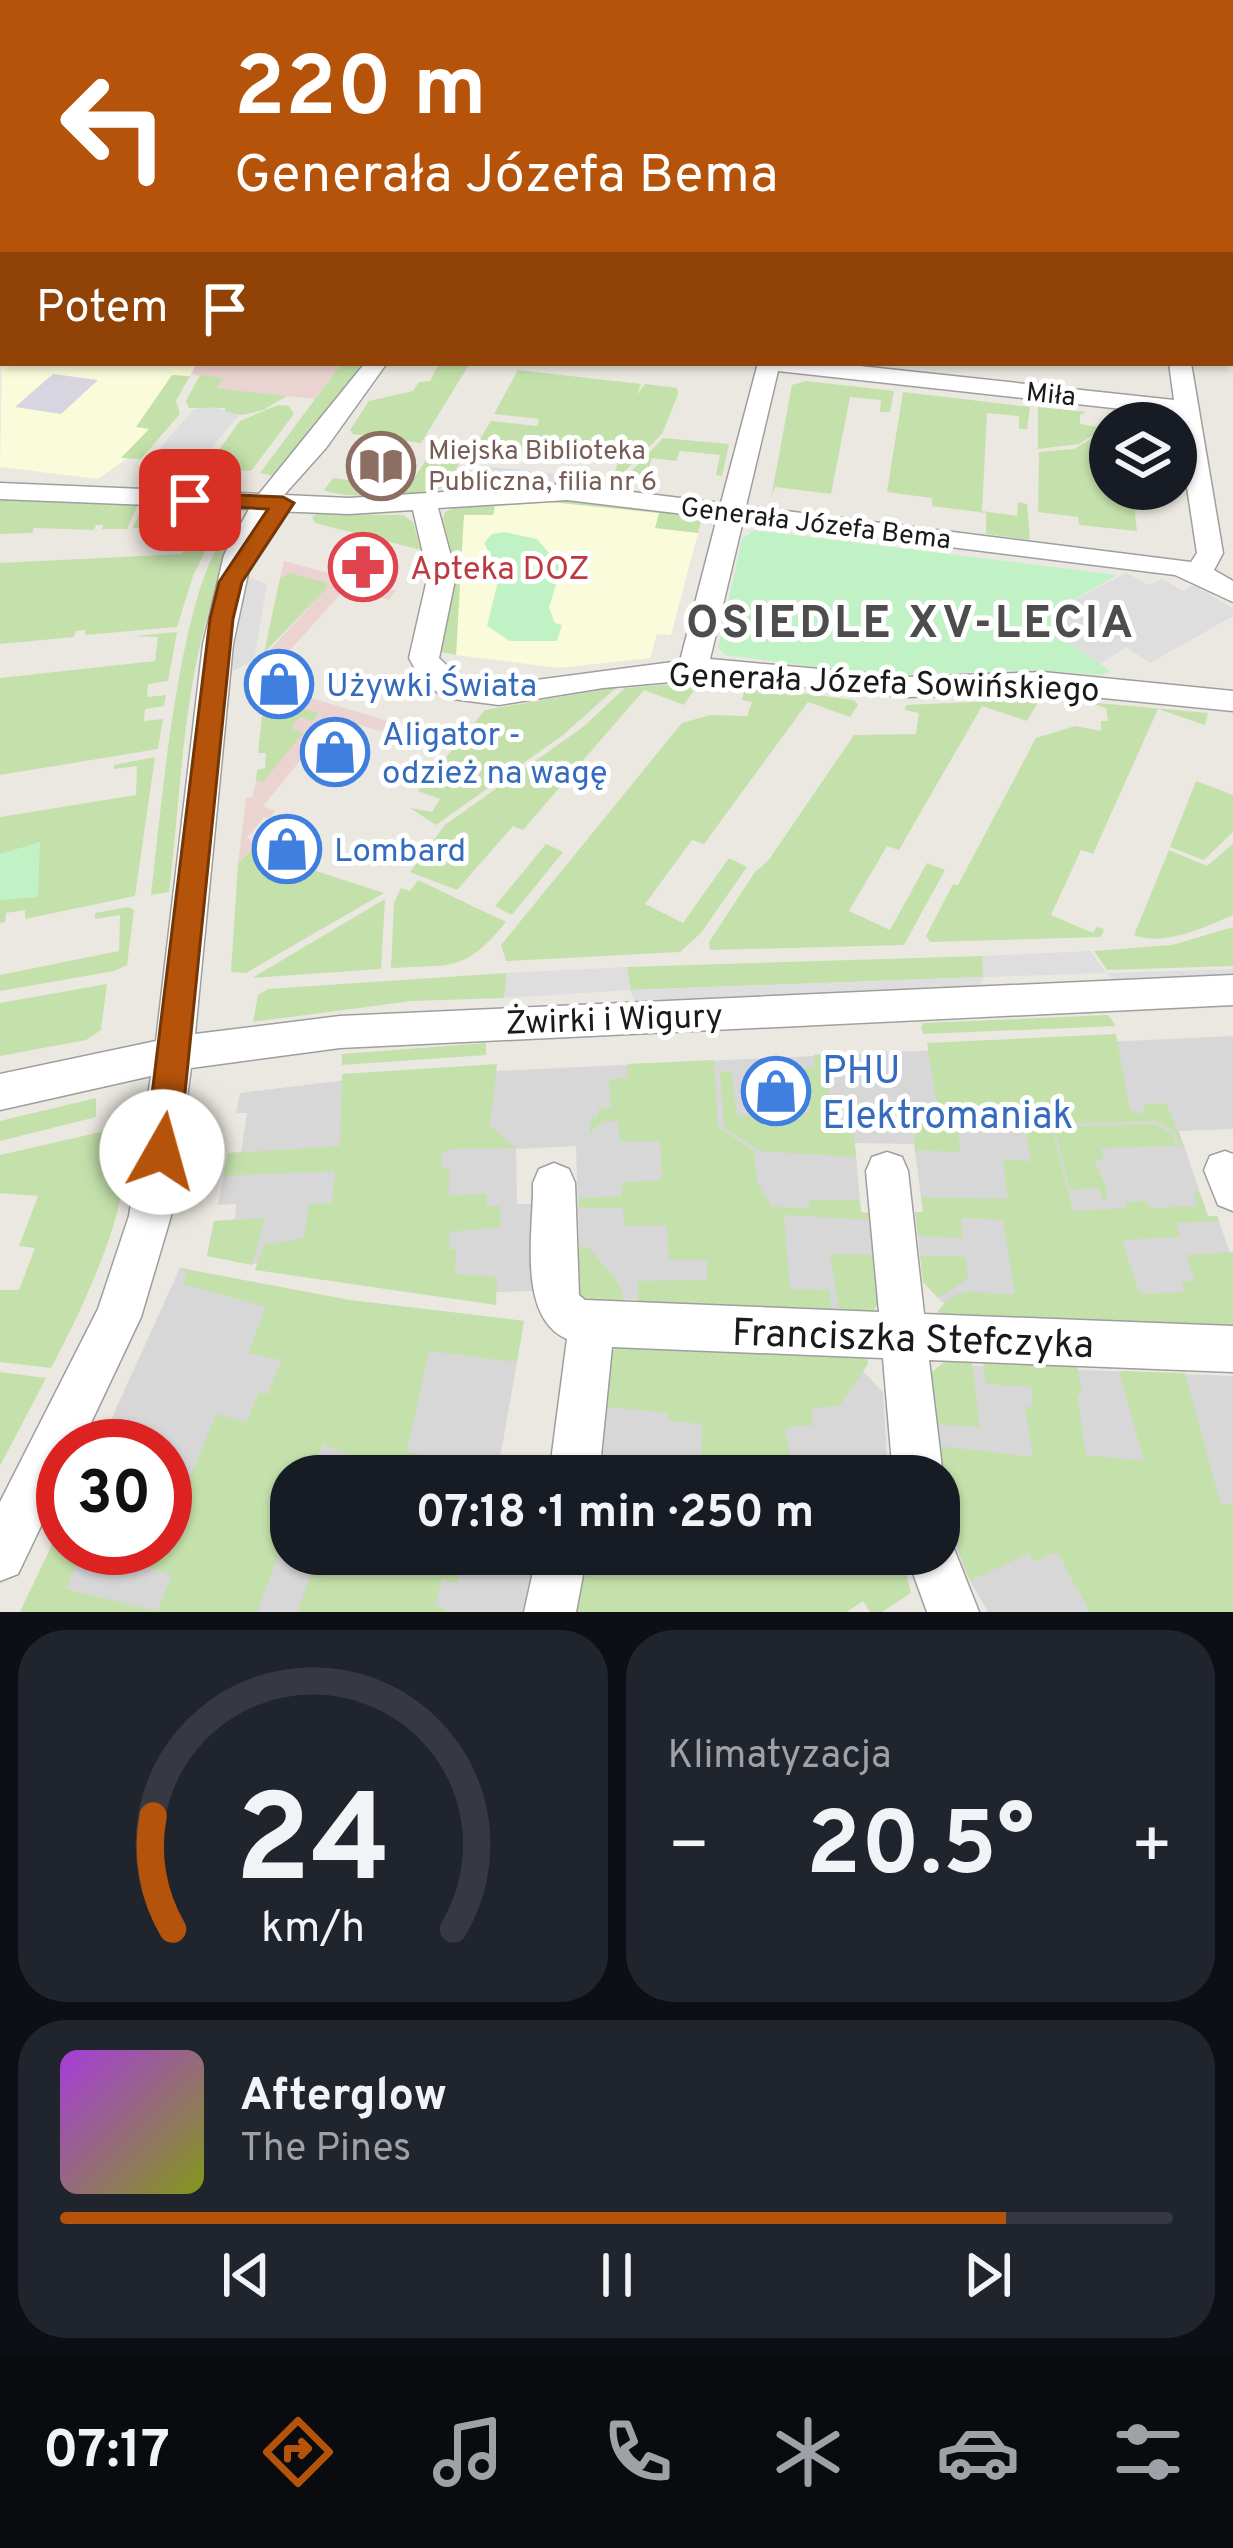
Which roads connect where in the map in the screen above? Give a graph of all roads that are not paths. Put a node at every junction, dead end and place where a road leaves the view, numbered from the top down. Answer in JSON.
{"nodes":[{"id":1,"x":374,"y":366,"type":"edge"},
{"id":2,"x":768,"y":366,"type":"edge"},
{"id":3,"x":796,"y":366,"type":"edge"},
{"id":4,"x":1181,"y":366,"type":"edge"},
{"id":5,"x":1124,"y":402,"type":"edge"},
{"id":6,"x":1187,"y":402,"type":"edge"},
{"id":7,"x":1197,"y":468,"type":"edge"},
{"id":8,"x":0,"y":491,"type":"edge"},
{"id":9,"x":424,"y":502,"type":"junction"},
{"id":10,"x":275,"y":503,"type":"junction"},
{"id":11,"x":733,"y":512,"type":"junction"},
{"id":12,"x":1199,"y":573,"type":"junction"},
{"id":13,"x":1233,"y":593,"type":"edge"},
{"id":14,"x":693,"y":669,"type":"junction"},
{"id":15,"x":1233,"y":701,"type":"edge"},
{"id":16,"x":1233,"y":990,"type":"edge"},
{"id":17,"x":175,"y":1054,"type":"junction"},
{"id":18,"x":0,"y":1092,"type":"edge"},
{"id":19,"x":887,"y":1171,"type":"dead end"},
{"id":20,"x":554,"y":1183,"type":"dead end"},
{"id":21,"x":592,"y":1324,"type":"junction"},
{"id":22,"x":904,"y":1336,"type":"junction"},
{"id":23,"x":1233,"y":1349,"type":"edge"},
{"id":24,"x":576,"y":1455,"type":"edge"},
{"id":25,"x":916,"y":1455,"type":"edge"},
{"id":26,"x":0,"y":1556,"type":"edge"},
{"id":27,"x":558,"y":1575,"type":"edge"},
{"id":28,"x":939,"y":1575,"type":"edge"},
{"id":29,"x":550,"y":1612,"type":"edge"},
{"id":30,"x":953,"y":1612,"type":"edge"}],
"edges":[{"from":1,"to":10,"type":"street"},
{"from":2,"to":11,"type":"street"},
{"from":3,"to":5,"type":"street","name":"Miła"},
{"from":4,"to":6,"type":"street"},
{"from":7,"to":12,"type":"street"},
{"from":8,"to":10,"type":"street","name":"Generała Józefa Bema"},
{"from":9,"to":10,"type":"street","name":"Generała Józefa Bema"},
{"from":9,"to":11,"type":"street","name":"Generała Józefa Bema"},
{"from":9,"to":14,"type":"street","name":"Generała Józefa Sowińskiego"},
{"from":10,"to":17,"type":"street"},
{"from":11,"to":12,"type":"street","name":"Generała Józefa Bema"},
{"from":11,"to":14,"type":"street"},
{"from":12,"to":13,"type":"street"},
{"from":14,"to":15,"type":"street","name":"Generała Józefa Sowińskiego"},
{"from":16,"to":17,"type":"street","name":"Żwirki i Wigury"},
{"from":17,"to":18,"type":"street","name":"Żwirki i Wigury"},
{"from":17,"to":26,"type":"street"},
{"from":19,"to":22,"type":"street"},
{"from":20,"to":21,"type":"street"},
{"from":21,"to":22,"type":"street","name":"Franciszka Stefczyka"},
{"from":21,"to":24,"type":"street"},
{"from":22,"to":23,"type":"street","name":"Franciszka Stefczyka"},
{"from":22,"to":25,"type":"street"},
{"from":27,"to":29,"type":"street"},
{"from":28,"to":30,"type":"street"}]}
